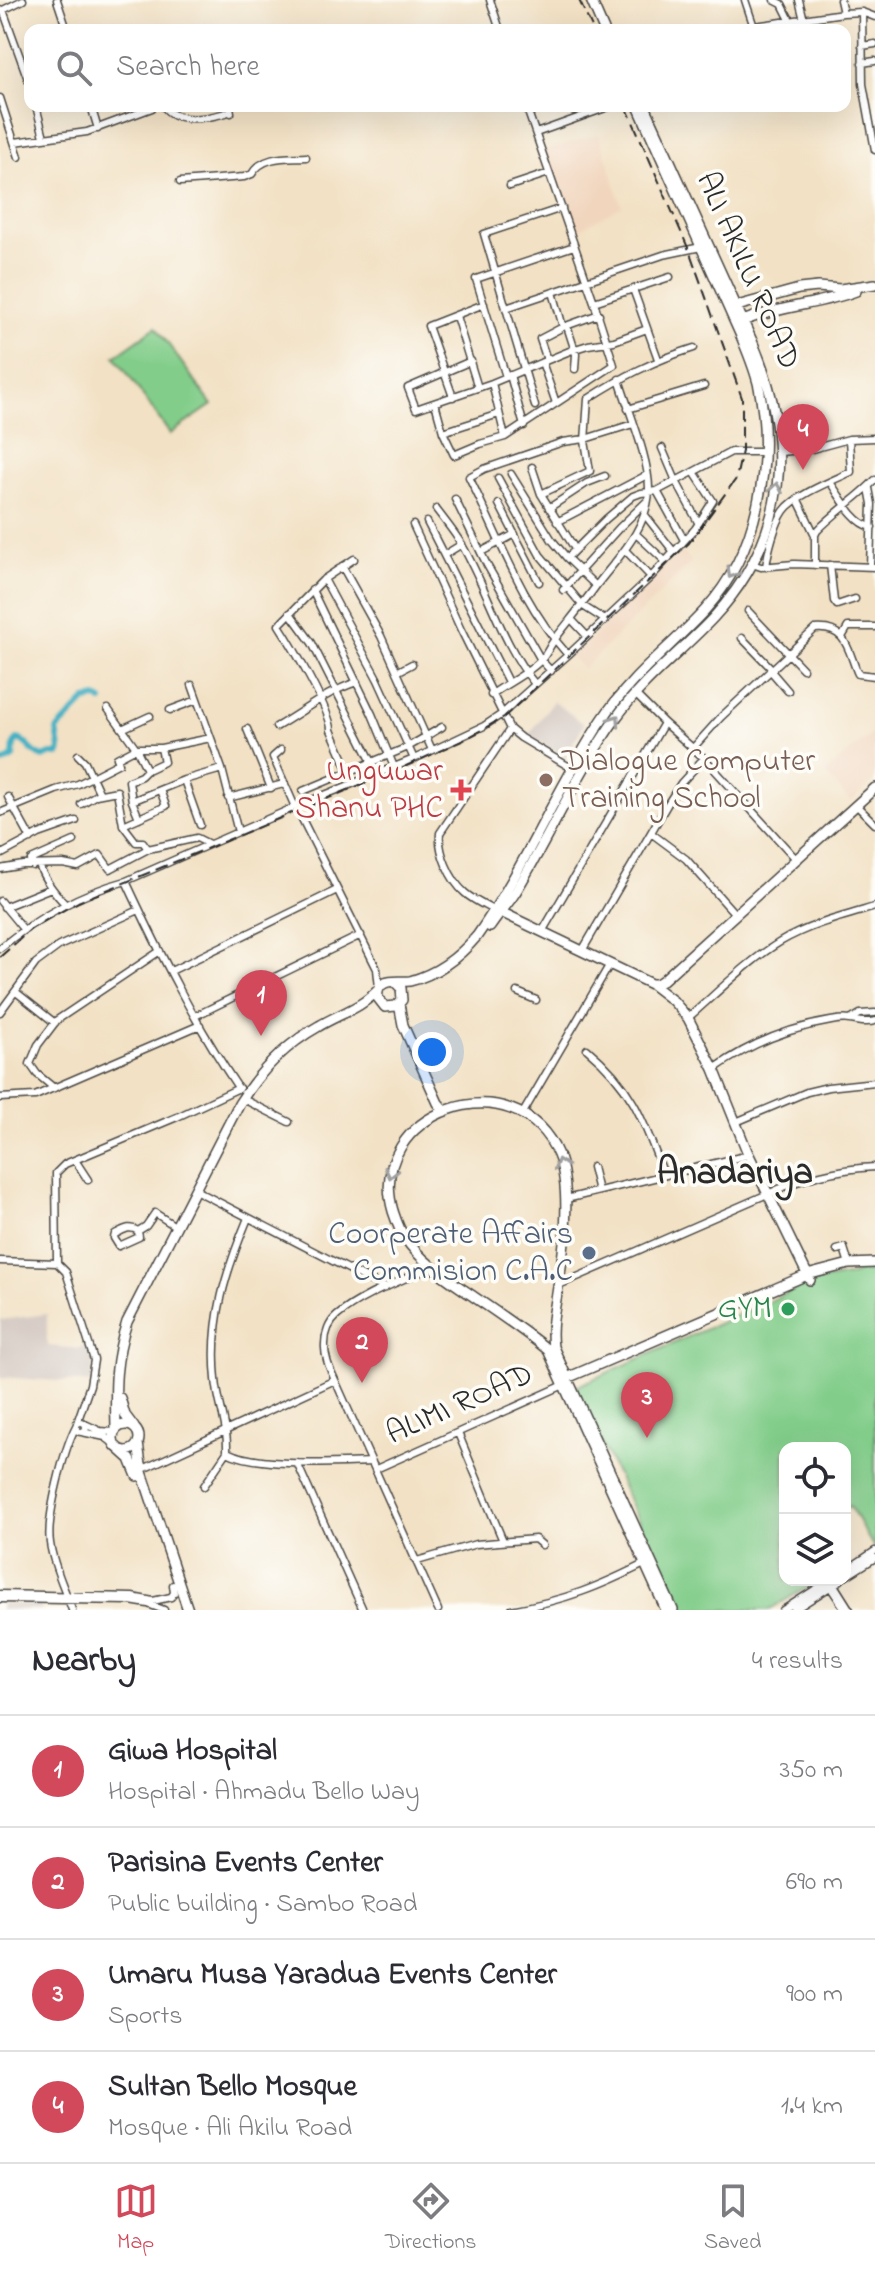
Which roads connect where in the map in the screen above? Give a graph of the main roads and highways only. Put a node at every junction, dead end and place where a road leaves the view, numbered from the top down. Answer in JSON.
{"nodes":[{"id":1,"x":591,"y":0,"type":"edge"},
{"id":2,"x":597,"y":0,"type":"edge"},
{"id":3,"x":601,"y":16,"type":"junction"},
{"id":4,"x":604,"y":24,"type":"edge"},
{"id":5,"x":641,"y":112,"type":"edge"},
{"id":6,"x":648,"y":112,"type":"edge"},
{"id":7,"x":875,"y":286,"type":"edge"},
{"id":8,"x":737,"y":306,"type":"junction"},
{"id":9,"x":743,"y":321,"type":"junction"},
{"id":10,"x":875,"y":788,"type":"edge"},
{"id":11,"x":875,"y":794,"type":"edge"},
{"id":12,"x":497,"y":912,"type":"junction"},
{"id":13,"x":706,"y":943,"type":"junction"},
{"id":14,"x":610,"y":965,"type":"junction"},
{"id":15,"x":393,"y":982,"type":"junction"},
{"id":16,"x":651,"y":984,"type":"junction"},
{"id":17,"x":378,"y":989,"type":"junction"},
{"id":18,"x":661,"y":992,"type":"junction"},
{"id":19,"x":401,"y":1002,"type":"junction"},
{"id":20,"x":387,"y":1007,"type":"junction"},
{"id":21,"x":403,"y":1025,"type":"junction"},
{"id":22,"x":244,"y":1094,"type":"junction"},
{"id":23,"x":440,"y":1109,"type":"junction"},
{"id":24,"x":747,"y":1155,"type":"junction"},
{"id":25,"x":875,"y":1266,"type":"edge"},
{"id":26,"x":804,"y":1275,"type":"junction"},
{"id":27,"x":552,"y":1336,"type":"junction"},
{"id":28,"x":545,"y":1346,"type":"junction"},
{"id":29,"x":567,"y":1383,"type":"junction"},
{"id":30,"x":134,"y":1427,"type":"junction"},
{"id":31,"x":115,"y":1430,"type":"junction"},
{"id":32,"x":138,"y":1443,"type":"junction"},
{"id":33,"x":116,"y":1446,"type":"junction"},
{"id":34,"x":648,"y":1562,"type":"junction"},
{"id":35,"x":185,"y":1610,"type":"edge"},
{"id":36,"x":666,"y":1610,"type":"edge"},
{"id":37,"x":673,"y":1610,"type":"edge"}],
"edges":[{"from":1,"to":3,"type":"main road"},
{"from":2,"to":3,"type":"main road"},
{"from":3,"to":4,"type":"main road"},
{"from":5,"to":12,"type":"main road","name":"ALI AKILU ROAD","one_way":true},
{"from":6,"to":8,"type":"main road","name":"ALI AKILU ROAD"},
{"from":7,"to":8,"type":"main road"},
{"from":7,"to":9,"type":"main road"},
{"from":8,"to":9,"type":"main road","name":"ALI AKILU ROAD"},
{"from":12,"to":9,"type":"main road","name":"ALI AKILU ROAD","one_way":true},
{"from":10,"to":13,"type":"main road"},
{"from":11,"to":13,"type":"main road"},
{"from":12,"to":14,"type":"main road"},
{"from":12,"to":14,"type":"main road"},
{"from":12,"to":15,"type":"main road","name":"ALI AKILU ROAD"},
{"from":12,"to":19,"type":"main road","name":"ALI AKILU ROAD"},
{"from":13,"to":16,"type":"main road"},
{"from":13,"to":18,"type":"main road"},
{"from":14,"to":16,"type":"main road"},
{"from":14,"to":24,"type":"main road"},
{"from":15,"to":17,"type":"main road"},
{"from":15,"to":19,"type":"main road"},
{"from":16,"to":18,"type":"main road"},
{"from":17,"to":20,"type":"main road"},
{"from":17,"to":22,"type":"main road"},
{"from":18,"to":24,"type":"main road"},
{"from":19,"to":20,"type":"main road"},
{"from":19,"to":21,"type":"main road"},
{"from":20,"to":21,"type":"main road"},
{"from":20,"to":22,"type":"main road"},
{"from":21,"to":23,"type":"main road"},
{"from":22,"to":30,"type":"main road"},
{"from":22,"to":31,"type":"main road"},
{"from":27,"to":23,"type":"main road","one_way":true},
{"from":23,"to":28,"type":"main road","one_way":true},
{"from":24,"to":26,"type":"main road"},
{"from":25,"to":26,"type":"main road"},
{"from":25,"to":26,"type":"main road"},
{"from":26,"to":29,"type":"main road"},
{"from":26,"to":29,"type":"main road"},
{"from":27,"to":28,"type":"main road"},
{"from":27,"to":28,"type":"main road"},
{"from":28,"to":29,"type":"main road"},
{"from":29,"to":34,"type":"main road"},
{"from":30,"to":31,"type":"main road"},
{"from":30,"to":32,"type":"main road"},
{"from":31,"to":33,"type":"main road"},
{"from":32,"to":33,"type":"main road"},
{"from":32,"to":35,"type":"main road"},
{"from":33,"to":35,"type":"main road"},
{"from":34,"to":36,"type":"main road"},
{"from":34,"to":37,"type":"main road"}]}
